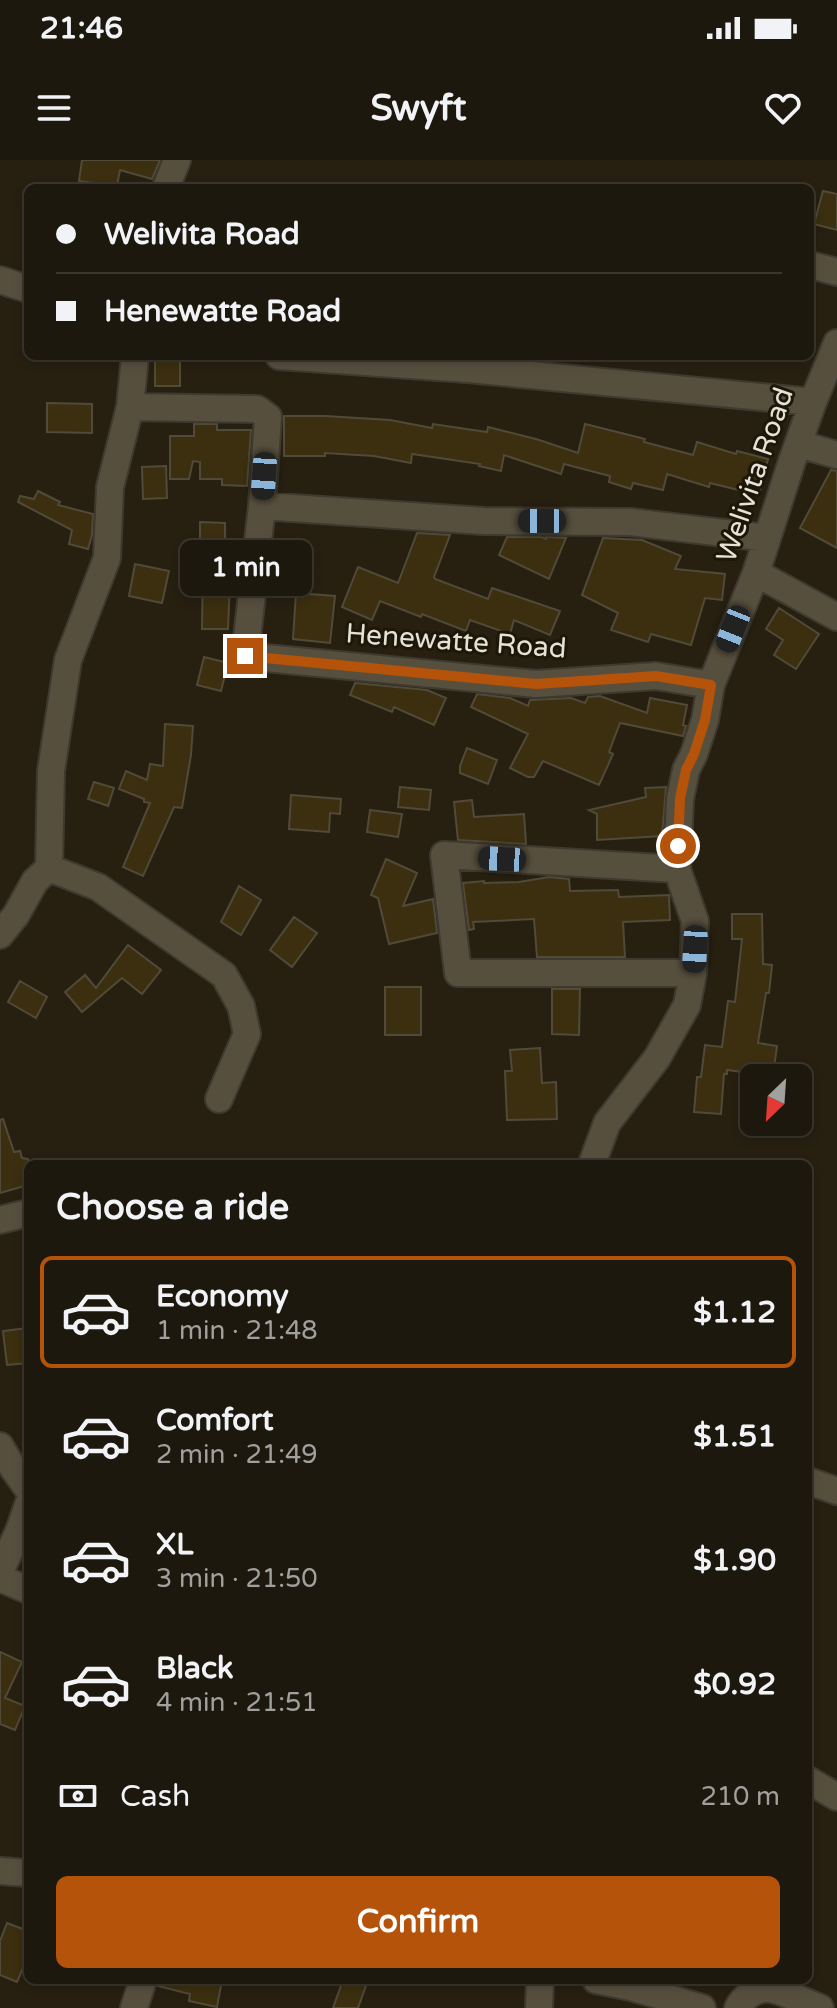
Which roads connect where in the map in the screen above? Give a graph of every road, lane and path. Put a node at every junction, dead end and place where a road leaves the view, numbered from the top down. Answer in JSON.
{"nodes":[{"id":1,"x":177,"y":160,"type":"edge"},
{"id":2,"x":168,"y":184,"type":"edge"},
{"id":3,"x":814,"y":266,"type":"edge"},
{"id":4,"x":837,"y":272,"type":"edge"},
{"id":5,"x":0,"y":280,"type":"edge"},
{"id":6,"x":24,"y":288,"type":"edge"},
{"id":7,"x":837,"y":343,"type":"edge"},
{"id":8,"x":135,"y":360,"type":"edge"},
{"id":9,"x":337,"y":360,"type":"edge"},
{"id":10,"x":813,"y":402,"type":"junction"},
{"id":11,"x":130,"y":407,"type":"junction"},
{"id":12,"x":799,"y":444,"type":"junction"},
{"id":13,"x":837,"y":455,"type":"edge"},
{"id":14,"x":262,"y":506,"type":"junction"},
{"id":15,"x":767,"y":538,"type":"junction"},
{"id":16,"x":756,"y":573,"type":"junction"},
{"id":17,"x":837,"y":617,"type":"edge"},
{"id":18,"x":711,"y":685,"type":"junction"},
{"id":19,"x":49,"y":868,"type":"junction"},
{"id":20,"x":677,"y":869,"type":"junction"},
{"id":21,"x":0,"y":935,"type":"edge"},
{"id":22,"x":693,"y":973,"type":"junction"},
{"id":23,"x":219,"y":1099,"type":"dead end"},
{"id":24,"x":593,"y":1160,"type":"edge"},
{"id":25,"x":24,"y":1214,"type":"edge"},
{"id":26,"x":0,"y":1220,"type":"edge"},
{"id":27,"x":0,"y":1446,"type":"edge"},
{"id":28,"x":812,"y":1482,"type":"edge"},
{"id":29,"x":24,"y":1483,"type":"edge"},
{"id":30,"x":837,"y":1491,"type":"edge"},
{"id":31,"x":24,"y":1517,"type":"edge"},
{"id":32,"x":0,"y":1572,"type":"edge"},
{"id":33,"x":0,"y":1578,"type":"edge"},
{"id":34,"x":24,"y":1588,"type":"edge"},
{"id":35,"x":812,"y":1782,"type":"edge"},
{"id":36,"x":837,"y":1797,"type":"edge"},
{"id":37,"x":0,"y":1871,"type":"edge"},
{"id":38,"x":24,"y":1873,"type":"edge"},
{"id":39,"x":142,"y":1984,"type":"edge"},
{"id":40,"x":540,"y":1984,"type":"edge"},
{"id":41,"x":616,"y":1984,"type":"edge"},
{"id":42,"x":134,"y":2008,"type":"edge"},
{"id":43,"x":539,"y":2008,"type":"edge"},
{"id":44,"x":702,"y":2008,"type":"edge"},
{"id":45,"x":738,"y":2008,"type":"edge"},
{"id":46,"x":820,"y":2008,"type":"edge"}],
"edges":[{"from":1,"to":2,"type":"street"},
{"from":3,"to":4,"type":"street"},
{"from":5,"to":6,"type":"street"},
{"from":7,"to":10,"type":"street","name":"Welivita Road"},
{"from":8,"to":11,"type":"street"},
{"from":9,"to":10,"type":"street"},
{"from":10,"to":12,"type":"street","name":"Welivita Road"},
{"from":11,"to":14,"type":"street"},
{"from":11,"to":19,"type":"street"},
{"from":12,"to":13,"type":"street"},
{"from":12,"to":15,"type":"street","name":"Welivita Road"},
{"from":14,"to":15,"type":"street"},
{"from":14,"to":18,"type":"street","name":"Henewatte Road"},
{"from":15,"to":16,"type":"street","name":"Welivita Road"},
{"from":16,"to":17,"type":"street"},
{"from":16,"to":18,"type":"street","name":"Welivita Road"},
{"from":18,"to":20,"type":"street","name":"Welivita Road"},
{"from":19,"to":21,"type":"street"},
{"from":19,"to":23,"type":"street"},
{"from":20,"to":22,"type":"street","name":"Welivita Road"},
{"from":20,"to":22,"type":"street"},
{"from":22,"to":24,"type":"street","name":"Welivita Road"},
{"from":25,"to":26,"type":"street"},
{"from":27,"to":29,"type":"street"},
{"from":28,"to":30,"type":"street"},
{"from":31,"to":32,"type":"street"},
{"from":33,"to":34,"type":"street"},
{"from":35,"to":36,"type":"street"},
{"from":37,"to":38,"type":"street"},
{"from":39,"to":42,"type":"street"},
{"from":40,"to":43,"type":"street"},
{"from":41,"to":44,"type":"street"},
{"from":45,"to":46,"type":"street"}]}
